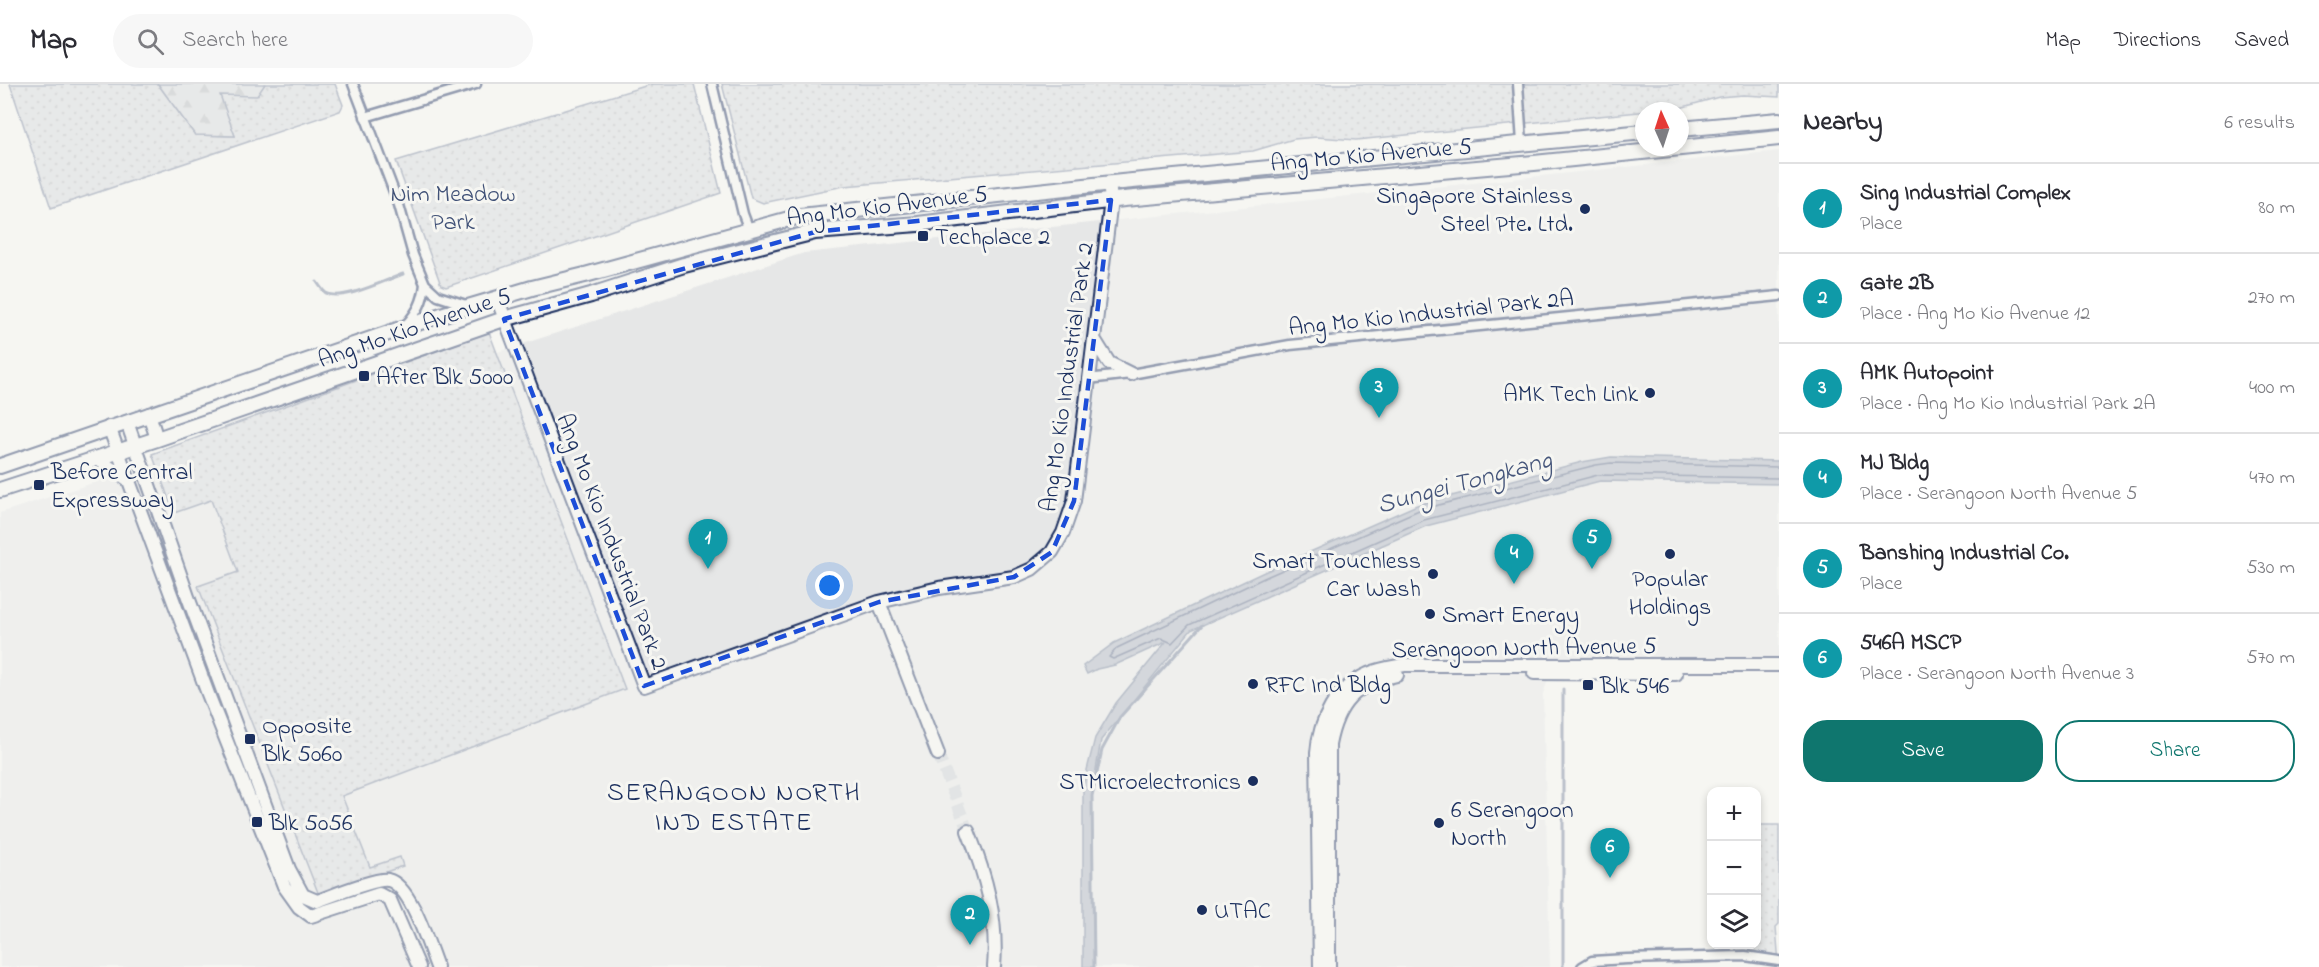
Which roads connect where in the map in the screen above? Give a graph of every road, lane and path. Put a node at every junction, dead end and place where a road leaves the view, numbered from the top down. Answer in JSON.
{"nodes":[{"id":1,"x":353,"y":84,"type":"edge"},
{"id":2,"x":476,"y":84,"type":"edge"},
{"id":3,"x":712,"y":84,"type":"edge"},
{"id":4,"x":1518,"y":84,"type":"edge"},
{"id":5,"x":365,"y":117,"type":"junction"},
{"id":6,"x":1779,"y":120,"type":"edge"},
{"id":7,"x":1689,"y":128,"type":"edge"},
{"id":8,"x":1635,"y":133,"type":"edge"},
{"id":9,"x":1779,"y":138,"type":"edge"},
{"id":10,"x":1522,"y":143,"type":"junction"},
{"id":11,"x":1432,"y":152,"type":"junction"},
{"id":12,"x":1447,"y":170,"type":"junction"},
{"id":13,"x":1109,"y":183,"type":"junction"},
{"id":14,"x":1111,"y":200,"type":"junction"},
{"id":15,"x":749,"y":230,"type":"junction"},
{"id":16,"x":425,"y":284,"type":"junction"},
{"id":17,"x":1779,"y":296,"type":"edge"},
{"id":18,"x":497,"y":298,"type":"junction"},
{"id":19,"x":470,"y":306,"type":"junction"},
{"id":20,"x":504,"y":319,"type":"junction"},
{"id":21,"x":403,"y":328,"type":"junction"},
{"id":22,"x":1094,"y":339,"type":"junction"},
{"id":23,"x":1131,"y":374,"type":"junction"},
{"id":24,"x":1088,"y":379,"type":"junction"},
{"id":25,"x":149,"y":414,"type":"junction"},
{"id":26,"x":127,"y":422,"type":"junction"},
{"id":27,"x":109,"y":427,"type":"junction"},
{"id":28,"x":157,"y":439,"type":"junction"},
{"id":29,"x":136,"y":445,"type":"junction"},
{"id":30,"x":118,"y":452,"type":"junction"},
{"id":31,"x":96,"y":458,"type":"junction"},
{"id":32,"x":0,"y":466,"type":"edge"},
{"id":33,"x":128,"y":479,"type":"junction"},
{"id":34,"x":0,"y":490,"type":"edge"},
{"id":35,"x":879,"y":602,"type":"junction"},
{"id":36,"x":1779,"y":665,"type":"edge"},
{"id":37,"x":1779,"y":674,"type":"edge"},
{"id":38,"x":938,"y":754,"type":"tunnel mouth"},
{"id":39,"x":968,"y":831,"type":"tunnel mouth"},
{"id":40,"x":1779,"y":961,"type":"edge"},
{"id":41,"x":1610,"y":963,"type":"edge"},
{"id":42,"x":419,"y":967,"type":"edge"},
{"id":43,"x":437,"y":967,"type":"edge"},
{"id":44,"x":994,"y":967,"type":"edge"},
{"id":45,"x":1320,"y":967,"type":"edge"},
{"id":46,"x":1329,"y":967,"type":"edge"},
{"id":47,"x":1582,"y":967,"type":"edge"}],
"edges":[{"from":1,"to":5,"type":"street"},
{"from":2,"to":5,"type":"street"},
{"from":3,"to":15,"type":"street"},
{"from":4,"to":10,"type":"street"},
{"from":5,"to":16,"type":"street"},
{"from":6,"to":7,"type":"main road"},
{"from":8,"to":10,"type":"main road","name":"Ang Mo Kio Avenue 5"},
{"from":9,"to":12,"type":"main road","name":"Ang Mo Kio Avenue 5"},
{"from":10,"to":11,"type":"main road","name":"Ang Mo Kio Avenue 5"},
{"from":11,"to":12,"type":"main road"},
{"from":11,"to":13,"type":"main road","name":"Ang Mo Kio Avenue 5"},
{"from":12,"to":14,"type":"main road","name":"Ang Mo Kio Avenue 5"},
{"from":13,"to":14,"type":"street","name":"Ang Mo Kio Industrial Park 2"},
{"from":13,"to":15,"type":"main road","name":"Ang Mo Kio Avenue 5"},
{"from":14,"to":20,"type":"main road","name":"Ang Mo Kio Avenue 5"},
{"from":14,"to":22,"type":"street","name":"Ang Mo Kio Industrial Park 2"},
{"from":15,"to":18,"type":"main road","name":"Ang Mo Kio Avenue 5"},
{"from":16,"to":19,"type":"street"},
{"from":16,"to":21,"type":"street"},
{"from":17,"to":23,"type":"street","name":"Ang Mo Kio Industrial Park 2A"},
{"from":18,"to":19,"type":"main road","name":"Ang Mo Kio Avenue 5"},
{"from":18,"to":20,"type":"street","name":"Ang Mo Kio Industrial Park 2"},
{"from":19,"to":21,"type":"main road","name":"Ang Mo Kio Avenue 5"},
{"from":20,"to":28,"type":"main road","name":"Ang Mo Kio Avenue 5"},
{"from":20,"to":35,"type":"street","name":"Ang Mo Kio Industrial Park 2"},
{"from":21,"to":25,"type":"main road","name":"Ang Mo Kio Avenue 5"},
{"from":22,"to":23,"type":"street"},
{"from":22,"to":24,"type":"street","name":"Ang Mo Kio Industrial Park 2"},
{"from":23,"to":24,"type":"street","name":"Ang Mo Kio Industrial Park 2A"},
{"from":24,"to":35,"type":"street","name":"Ang Mo Kio Industrial Park 2"},
{"from":25,"to":26,"type":"main road","name":"Ang Mo Kio Avenue 5"},
{"from":25,"to":28,"type":"street"},
{"from":26,"to":27,"type":"main road","name":"Ang Mo Kio Avenue 5"},
{"from":26,"to":29,"type":"street"},
{"from":27,"to":30,"type":"street"},
{"from":27,"to":32,"type":"main road","name":"Ang Mo Kio Avenue 5"},
{"from":28,"to":29,"type":"main road","name":"Ang Mo Kio Avenue 5"},
{"from":29,"to":30,"type":"main road","name":"Ang Mo Kio Avenue 5"},
{"from":29,"to":43,"type":"street"},
{"from":30,"to":31,"type":"main road","name":"Ang Mo Kio Avenue 5"},
{"from":30,"to":33,"type":"street"},
{"from":31,"to":33,"type":"street"},
{"from":31,"to":34,"type":"main road","name":"Ang Mo Kio Avenue 5"},
{"from":33,"to":42,"type":"street"},
{"from":35,"to":38,"type":"street"},
{"from":36,"to":45,"type":"street","name":"Serangoon North Avenue 5"},
{"from":37,"to":46,"type":"street","name":"Serangoon North Avenue 5"},
{"from":39,"to":44,"type":"street"},
{"from":40,"to":41,"type":"street"},
{"from":41,"to":47,"type":"street"}]}
